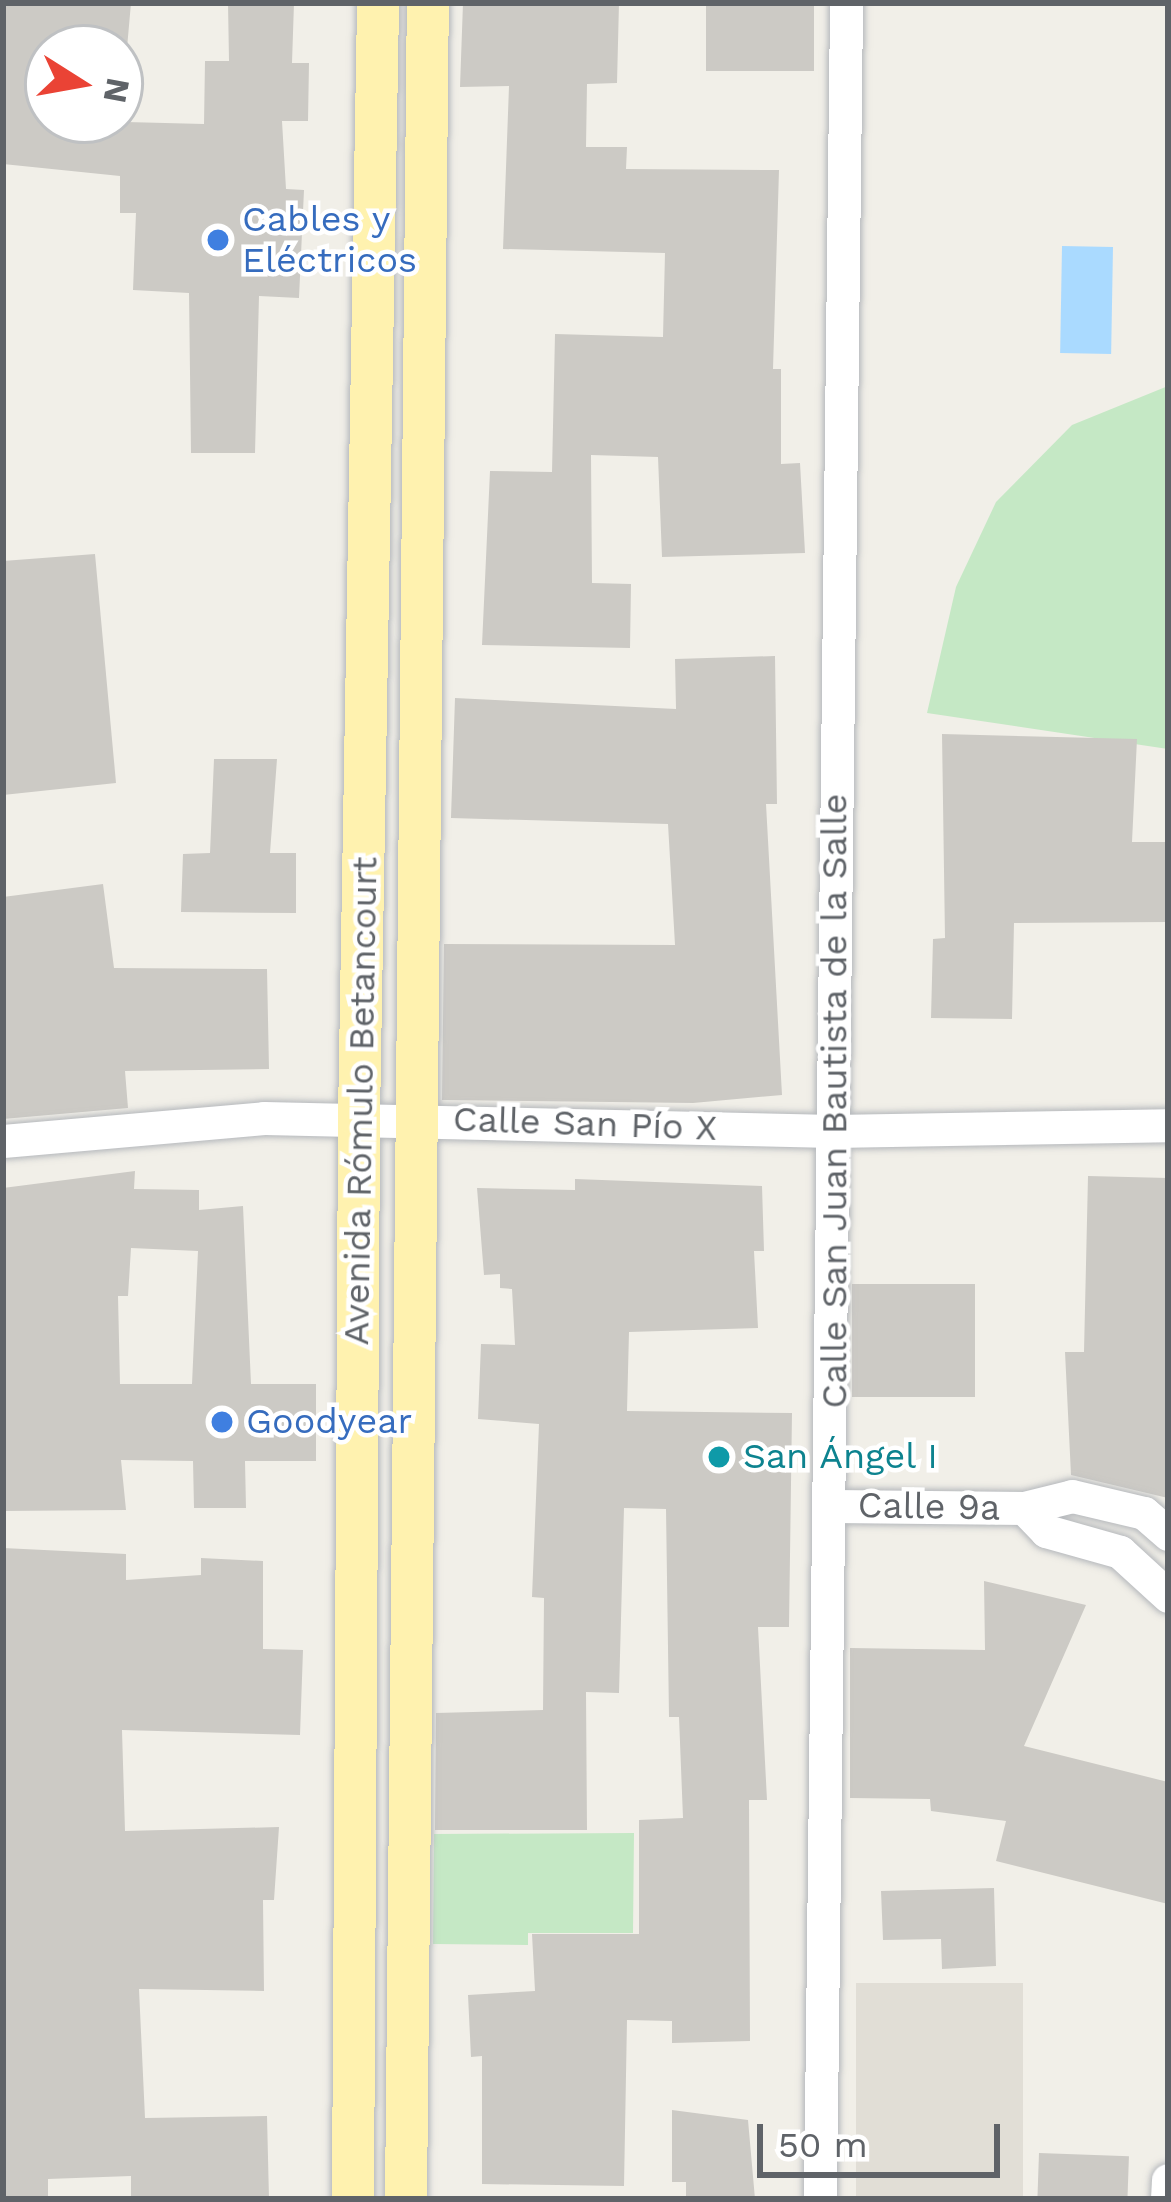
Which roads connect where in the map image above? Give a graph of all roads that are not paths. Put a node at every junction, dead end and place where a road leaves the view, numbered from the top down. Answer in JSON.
{"nodes":[{"id":1,"x":378,"y":3,"type":"edge"},
{"id":2,"x":428,"y":3,"type":"edge"},
{"id":3,"x":846,"y":3,"type":"edge"},
{"id":4,"x":359,"y":1117,"type":"junction"},
{"id":5,"x":416,"y":1119,"type":"junction"},
{"id":6,"x":1168,"y":1125,"type":"edge"},
{"id":7,"x":833,"y":1131,"type":"junction"},
{"id":8,"x":3,"y":1141,"type":"edge"},
{"id":9,"x":834,"y":1506,"type":"junction"},
{"id":10,"x":1024,"y":1508,"type":"junction"},
{"id":11,"x":1168,"y":1534,"type":"edge"},
{"id":12,"x":1168,"y":1596,"type":"edge"},
{"id":13,"x":1168,"y":2180,"type":"edge"},
{"id":14,"x":353,"y":2199,"type":"edge"},
{"id":15,"x":406,"y":2199,"type":"edge"},
{"id":16,"x":820,"y":2199,"type":"edge"},
{"id":17,"x":1168,"y":2199,"type":"edge"}],
"edges":[{"from":1,"to":4,"type":"main road","name":"Avenida Rómulo Betancourt"},
{"from":2,"to":5,"type":"main road","name":"Avenida Rómulo Betancourt"},
{"from":3,"to":7,"type":"street","name":"Calle San Juan Bautista de la Salle"},
{"from":4,"to":5,"type":"street","name":"Calle San Pío X"},
{"from":4,"to":8,"type":"street","name":"Calle San Pío X"},
{"from":4,"to":14,"type":"main road","name":"Avenida Rómulo Betancourt"},
{"from":5,"to":7,"type":"street","name":"Calle San Pío X"},
{"from":5,"to":15,"type":"main road","name":"Avenida Rómulo Betancourt"},
{"from":6,"to":7,"type":"street","name":"Calle San Pío X"},
{"from":7,"to":9,"type":"street","name":"Calle San Juan Bautista de la Salle"},
{"from":9,"to":10,"type":"street","name":"Calle 9a"},
{"from":9,"to":16,"type":"street","name":"Calle San Juan Bautista de la Salle"},
{"from":10,"to":11,"type":"street","name":"Calle 9a"},
{"from":10,"to":12,"type":"street","name":"Calle 9a"},
{"from":13,"to":17,"type":"street"}]}
